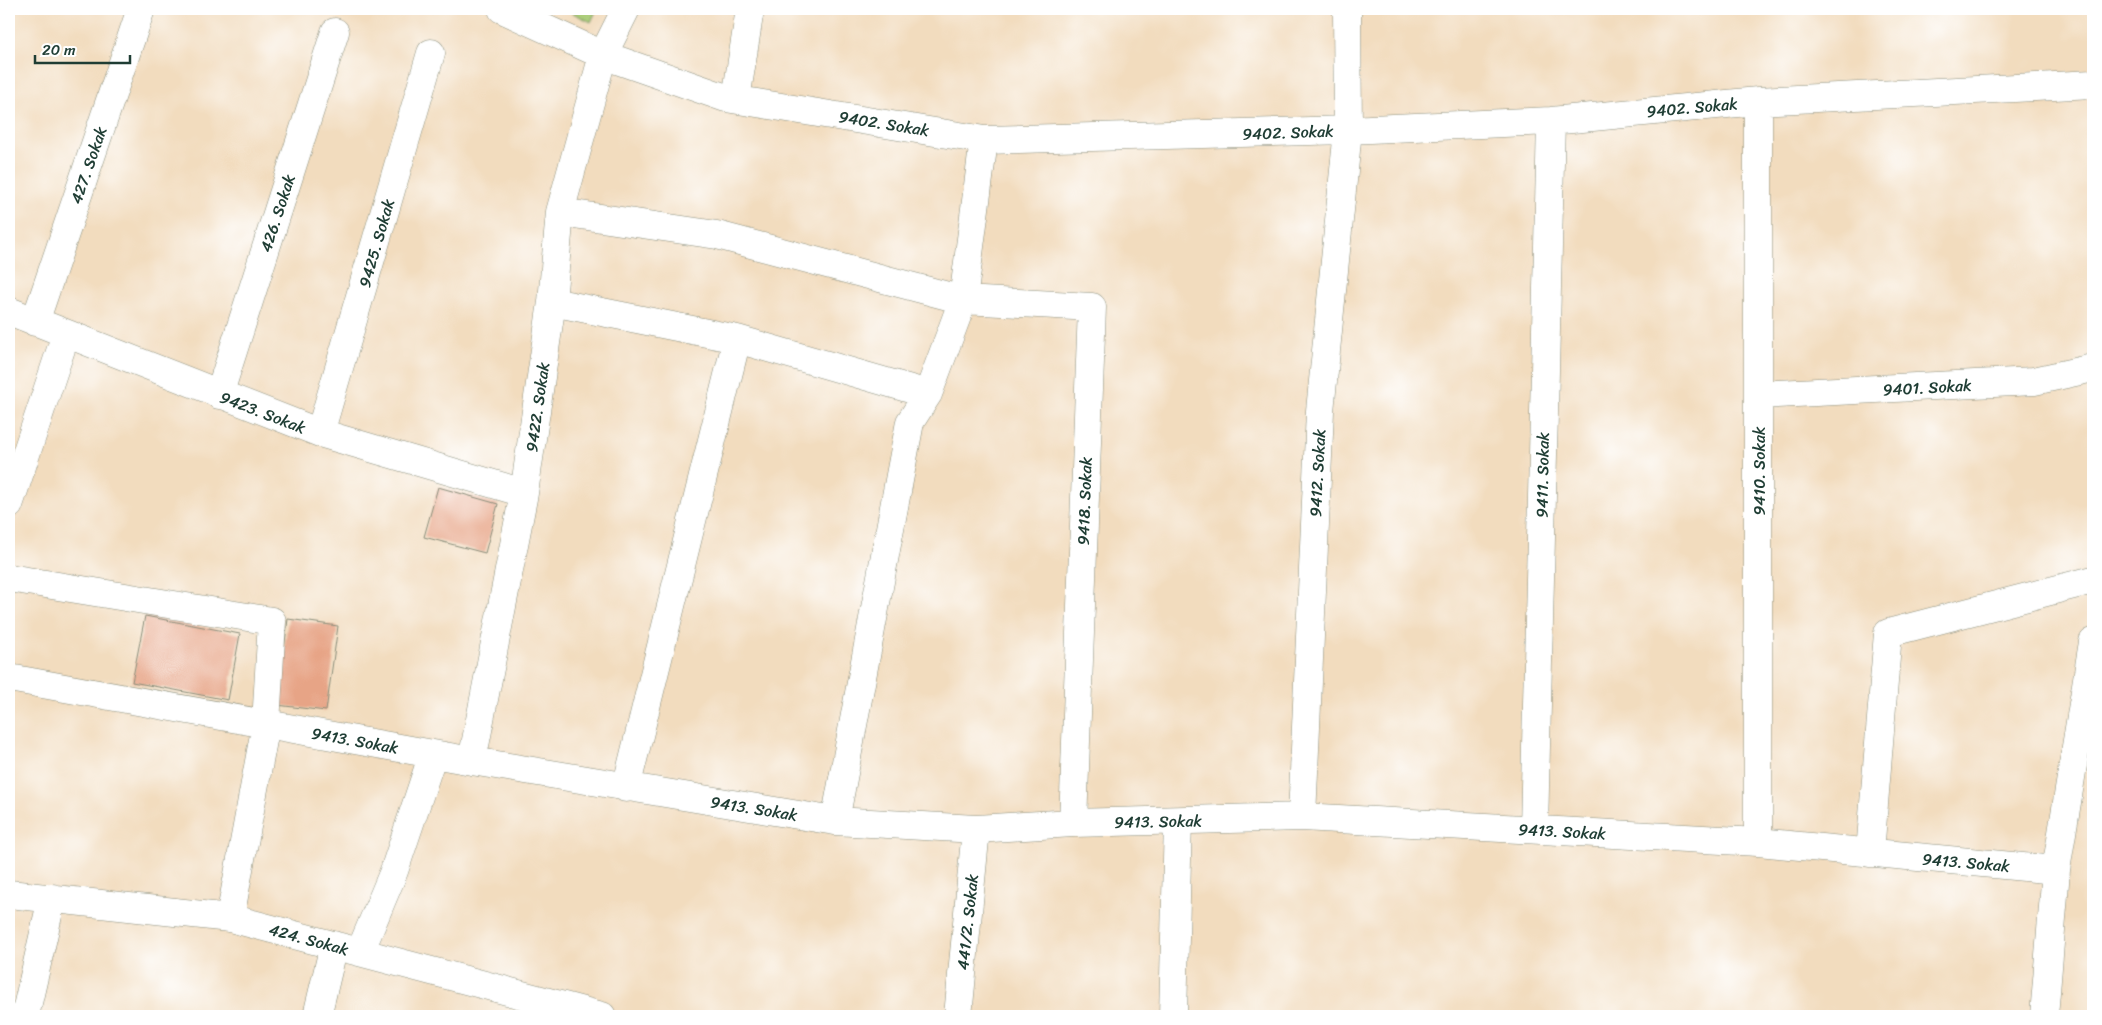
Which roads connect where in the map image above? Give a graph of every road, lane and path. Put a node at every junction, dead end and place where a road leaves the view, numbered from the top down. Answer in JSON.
{"nodes":[{"id":1,"x":141,"y":9,"type":"edge"},
{"id":2,"x":502,"y":9,"type":"edge"},
{"id":3,"x":626,"y":9,"type":"edge"},
{"id":4,"x":750,"y":9,"type":"edge"},
{"id":5,"x":1347,"y":9,"type":"edge"},
{"id":6,"x":335,"y":32,"type":"dead end"},
{"id":7,"x":431,"y":53,"type":"dead end"},
{"id":8,"x":603,"y":55,"type":"junction"},
{"id":9,"x":2093,"y":84,"type":"edge"},
{"id":10,"x":736,"y":99,"type":"junction"},
{"id":11,"x":1758,"y":101,"type":"junction"},
{"id":12,"x":1551,"y":121,"type":"junction"},
{"id":13,"x":1348,"y":130,"type":"junction"},
{"id":14,"x":984,"y":140,"type":"junction"},
{"id":15,"x":560,"y":212,"type":"junction"},
{"id":16,"x":963,"y":300,"type":"junction"},
{"id":17,"x":552,"y":302,"type":"junction"},
{"id":18,"x":9,"y":311,"type":"edge"},
{"id":19,"x":36,"y":322,"type":"junction"},
{"id":20,"x":66,"y":334,"type":"junction"},
{"id":21,"x":737,"y":339,"type":"junction"},
{"id":22,"x":2093,"y":368,"type":"edge"},
{"id":23,"x":928,"y":394,"type":"junction"},
{"id":24,"x":219,"y":395,"type":"junction"},
{"id":25,"x":1759,"y":395,"type":"junction"},
{"id":26,"x":320,"y":433,"type":"junction"},
{"id":27,"x":524,"y":493,"type":"junction"},
{"id":28,"x":9,"y":505,"type":"edge"},
{"id":29,"x":9,"y":578,"type":"edge"},
{"id":30,"x":2093,"y":580,"type":"edge"},
{"id":31,"x":2093,"y":642,"type":"edge"},
{"id":32,"x":9,"y":678,"type":"edge"},
{"id":33,"x":266,"y":724,"type":"junction"},
{"id":34,"x":433,"y":754,"type":"junction"},
{"id":35,"x":472,"y":761,"type":"junction"},
{"id":36,"x":626,"y":788,"type":"junction"},
{"id":37,"x":1302,"y":818,"type":"junction"},
{"id":38,"x":835,"y":821,"type":"junction"},
{"id":39,"x":1178,"y":821,"type":"junction"},
{"id":40,"x":1073,"y":823,"type":"junction"},
{"id":41,"x":976,"y":828,"type":"junction"},
{"id":42,"x":1534,"y":829,"type":"junction"},
{"id":43,"x":1758,"y":842,"type":"junction"},
{"id":44,"x":1870,"y":853,"type":"junction"},
{"id":45,"x":2056,"y":870,"type":"junction"},
{"id":46,"x":9,"y":894,"type":"edge"},
{"id":47,"x":52,"y":898,"type":"junction"},
{"id":48,"x":230,"y":918,"type":"junction"},
{"id":49,"x":334,"y":945,"type":"junction"},
{"id":50,"x":360,"y":952,"type":"junction"},
{"id":51,"x":510,"y":1005,"type":"edge"},
{"id":52,"x":25,"y":1016,"type":"edge"},
{"id":53,"x":316,"y":1016,"type":"edge"},
{"id":54,"x":602,"y":1016,"type":"edge"},
{"id":55,"x":958,"y":1016,"type":"edge"},
{"id":56,"x":1173,"y":1016,"type":"edge"},
{"id":57,"x":2044,"y":1016,"type":"edge"}],
"edges":[{"from":1,"to":19,"type":"street","name":"427. Sokak"},
{"from":2,"to":8,"type":"street","name":"9402. Sokak"},
{"from":3,"to":8,"type":"street","name":"9422. Sokak"},
{"from":4,"to":10,"type":"street"},
{"from":5,"to":13,"type":"street","name":"9412. Sokak"},
{"from":6,"to":24,"type":"street","name":"426. Sokak"},
{"from":7,"to":26,"type":"street","name":"9425. Sokak"},
{"from":8,"to":10,"type":"street","name":"9402. Sokak"},
{"from":8,"to":15,"type":"street","name":"9422. Sokak"},
{"from":9,"to":11,"type":"street","name":"9402. Sokak"},
{"from":10,"to":14,"type":"street","name":"9402. Sokak"},
{"from":11,"to":12,"type":"street","name":"9402. Sokak"},
{"from":11,"to":25,"type":"street","name":"9410. Sokak"},
{"from":12,"to":13,"type":"street","name":"9402. Sokak"},
{"from":12,"to":42,"type":"street","name":"9411. Sokak"},
{"from":13,"to":14,"type":"street","name":"9402. Sokak"},
{"from":13,"to":37,"type":"street","name":"9412. Sokak"},
{"from":14,"to":16,"type":"street"},
{"from":15,"to":16,"type":"street"},
{"from":15,"to":17,"type":"street","name":"9422. Sokak"},
{"from":16,"to":23,"type":"street"},
{"from":16,"to":40,"type":"street","name":"9418. Sokak"},
{"from":17,"to":21,"type":"street"},
{"from":17,"to":27,"type":"street","name":"9422. Sokak"},
{"from":18,"to":19,"type":"street","name":"9423. Sokak"},
{"from":19,"to":20,"type":"street","name":"9423. Sokak"},
{"from":20,"to":24,"type":"street","name":"9423. Sokak"},
{"from":20,"to":28,"type":"street"},
{"from":21,"to":23,"type":"street"},
{"from":21,"to":36,"type":"street"},
{"from":22,"to":25,"type":"street","name":"9401. Sokak"},
{"from":23,"to":38,"type":"street"},
{"from":24,"to":26,"type":"street","name":"9423. Sokak"},
{"from":25,"to":43,"type":"street","name":"9410. Sokak"},
{"from":26,"to":27,"type":"street","name":"9423. Sokak"},
{"from":27,"to":35,"type":"street","name":"9422. Sokak"},
{"from":29,"to":33,"type":"street"},
{"from":30,"to":44,"type":"street"},
{"from":31,"to":45,"type":"street"},
{"from":32,"to":33,"type":"street","name":"9413. Sokak"},
{"from":33,"to":34,"type":"street","name":"9413. Sokak"},
{"from":33,"to":48,"type":"street"},
{"from":34,"to":35,"type":"street","name":"9413. Sokak"},
{"from":34,"to":50,"type":"street"},
{"from":35,"to":36,"type":"street","name":"9413. Sokak"},
{"from":36,"to":38,"type":"street","name":"9413. Sokak"},
{"from":37,"to":39,"type":"street","name":"9413. Sokak"},
{"from":37,"to":42,"type":"street","name":"9413. Sokak"},
{"from":38,"to":41,"type":"street","name":"9413. Sokak"},
{"from":39,"to":40,"type":"street","name":"9413. Sokak"},
{"from":39,"to":56,"type":"street"},
{"from":40,"to":41,"type":"street","name":"9413. Sokak"},
{"from":41,"to":55,"type":"street","name":"441/2. Sokak"},
{"from":42,"to":43,"type":"street","name":"9413. Sokak"},
{"from":43,"to":44,"type":"street","name":"9413. Sokak"},
{"from":44,"to":45,"type":"street","name":"9413. Sokak"},
{"from":45,"to":57,"type":"street"},
{"from":46,"to":47,"type":"street","name":"424. Sokak"},
{"from":47,"to":48,"type":"street","name":"424. Sokak"},
{"from":47,"to":52,"type":"street"},
{"from":48,"to":49,"type":"street","name":"424. Sokak"},
{"from":49,"to":50,"type":"street","name":"424. Sokak"},
{"from":49,"to":53,"type":"street"},
{"from":50,"to":51,"type":"street","name":"424. Sokak"},
{"from":51,"to":54,"type":"street","name":"424. Sokak"}]}
